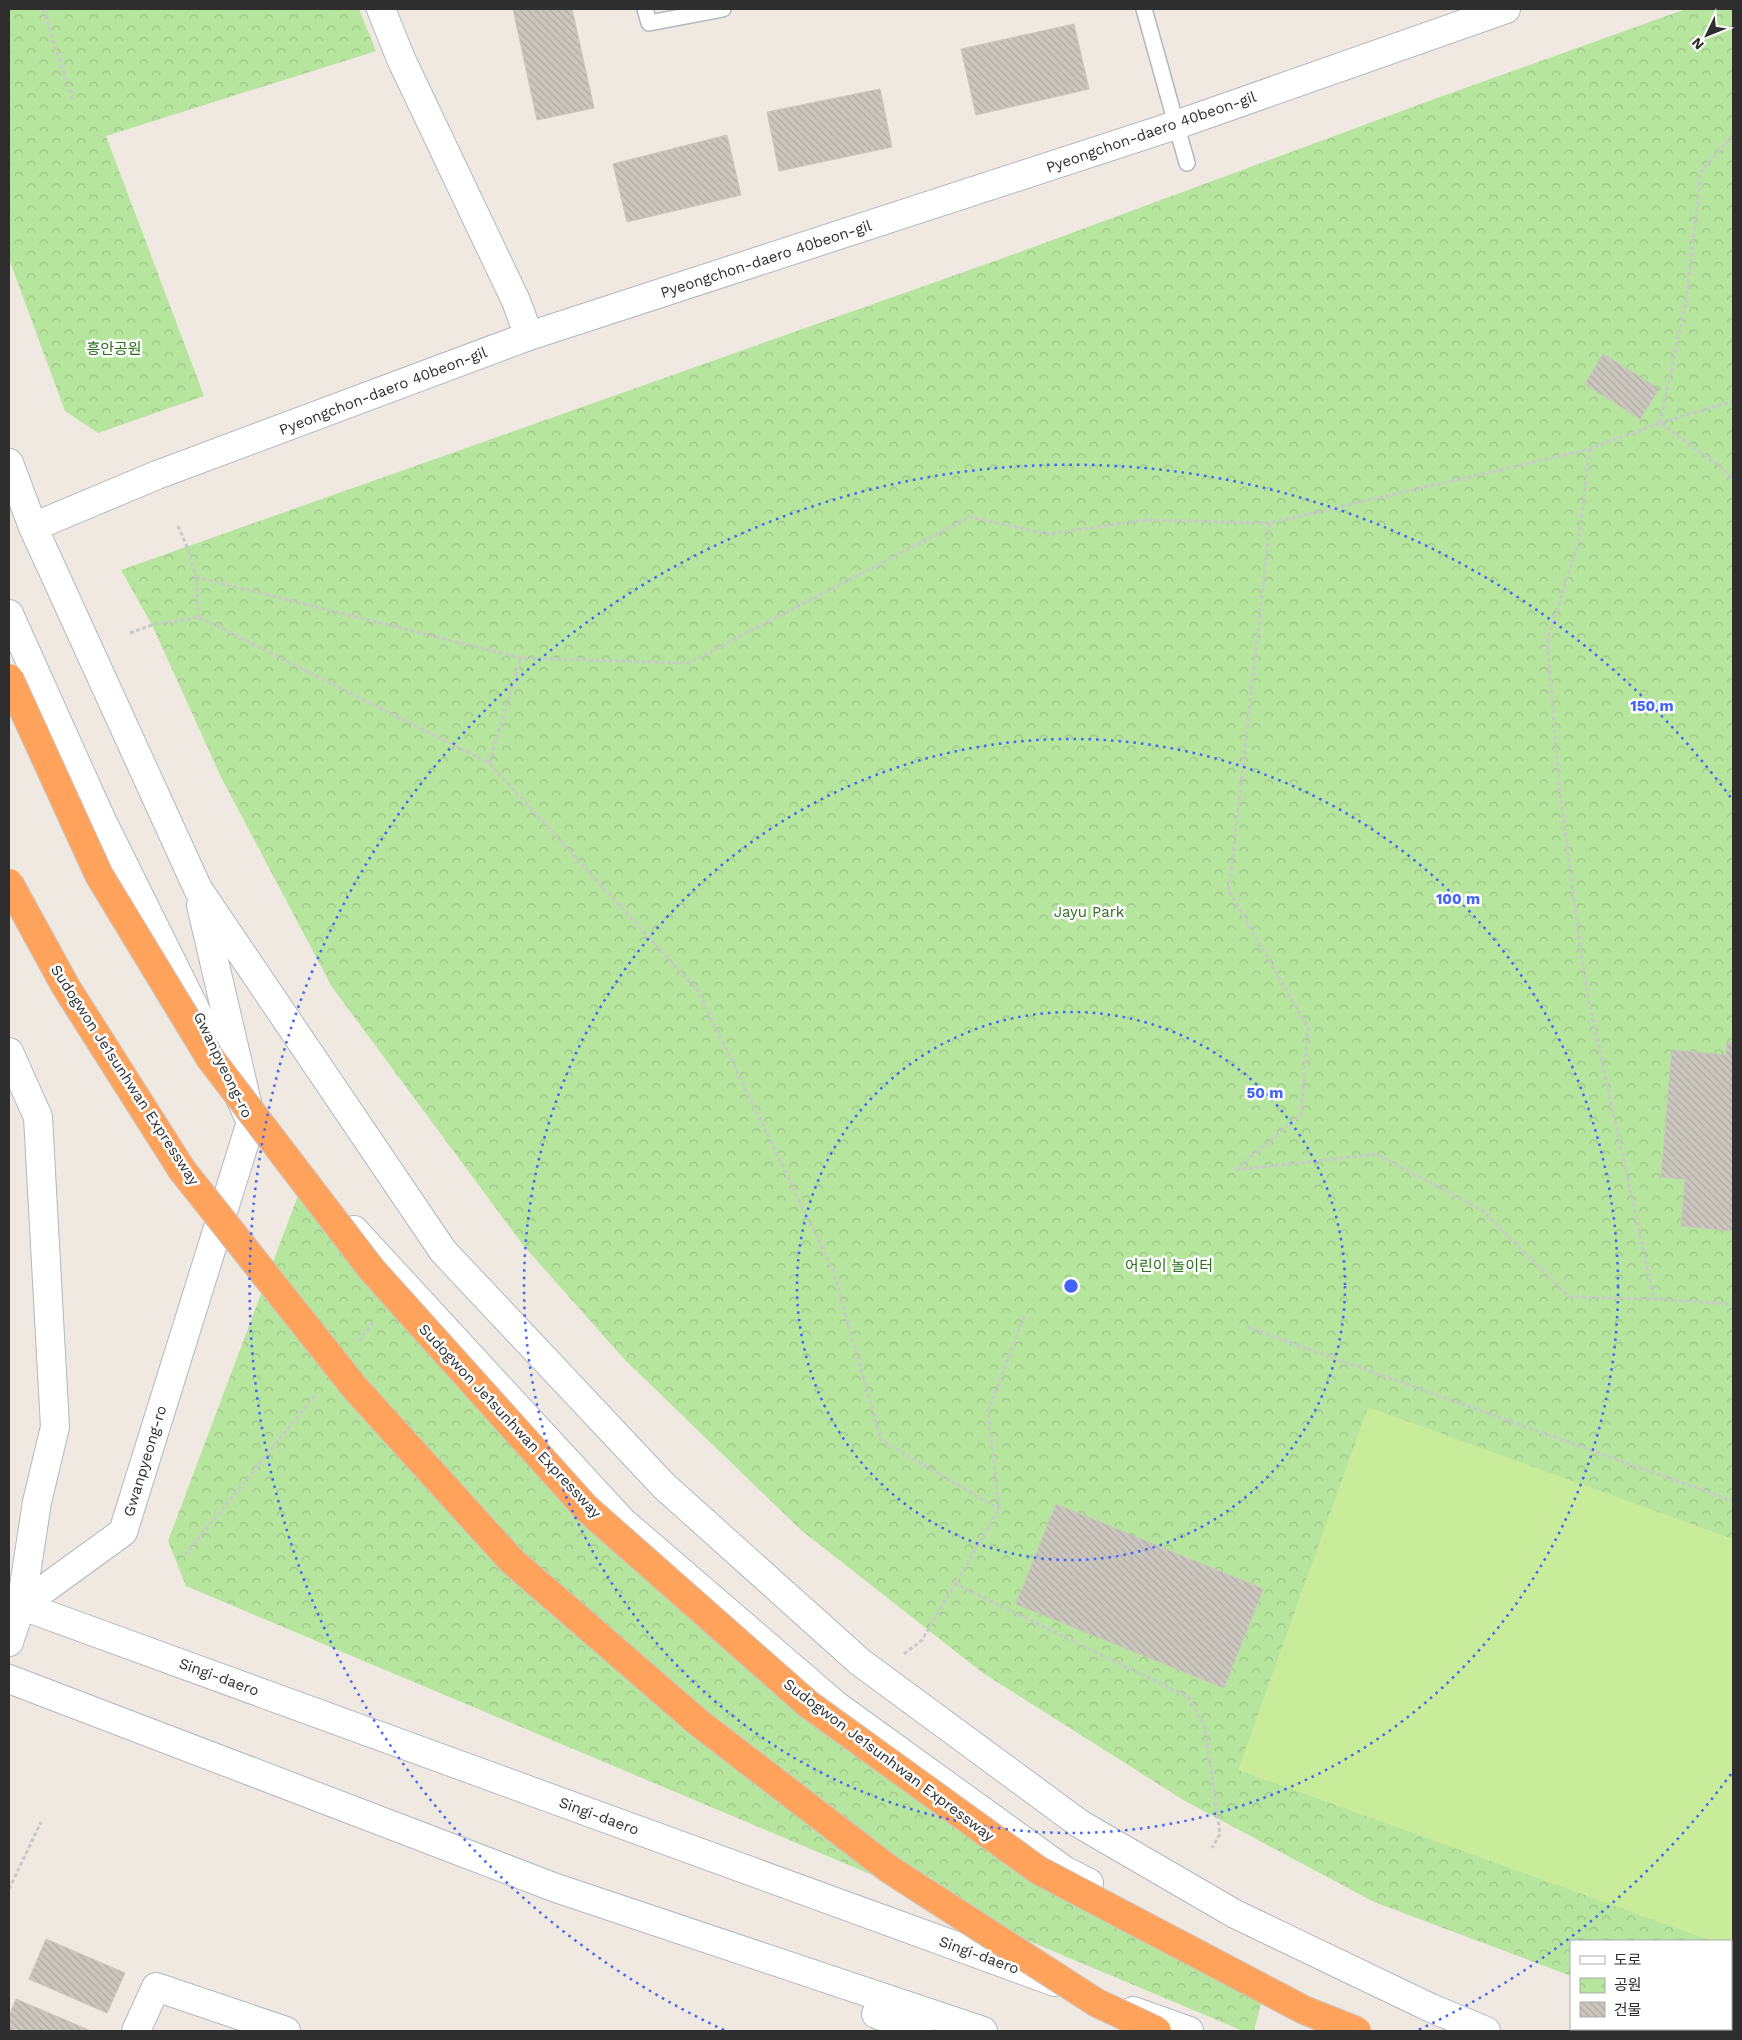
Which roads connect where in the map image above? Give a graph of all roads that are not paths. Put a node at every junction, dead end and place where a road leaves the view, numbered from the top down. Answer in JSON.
{"nodes":[{"id":1,"x":381,"y":9,"type":"edge"},
{"id":2,"x":646,"y":9,"type":"edge"},
{"id":3,"x":723,"y":9,"type":"edge"},
{"id":4,"x":1144,"y":9,"type":"edge"},
{"id":5,"x":1506,"y":9,"type":"edge"},
{"id":6,"x":1176,"y":125,"type":"junction"},
{"id":7,"x":1187,"y":163,"type":"dead end"},
{"id":8,"x":529,"y":336,"type":"junction"},
{"id":9,"x":9,"y":463,"type":"edge"},
{"id":10,"x":33,"y":527,"type":"junction"},
{"id":11,"x":9,"y":614,"type":"edge"},
{"id":12,"x":9,"y":678,"type":"edge"},
{"id":13,"x":9,"y":883,"type":"edge"},
{"id":14,"x":198,"y":889,"type":"junction"},
{"id":15,"x":9,"y":1052,"type":"edge"},
{"id":16,"x":9,"y":1062,"type":"edge"},
{"id":17,"x":38,"y":1117,"type":"junction"},
{"id":18,"x":251,"y":1122,"type":"junction"},
{"id":19,"x":15,"y":1603,"type":"edge"},
{"id":20,"x":9,"y":1642,"type":"edge"},
{"id":21,"x":9,"y":1679,"type":"edge"},
{"id":22,"x":556,"y":1888,"type":"junction"},
{"id":23,"x":136,"y":2031,"type":"edge"},
{"id":24,"x":286,"y":2031,"type":"edge"},
{"id":25,"x":920,"y":2031,"type":"edge"},
{"id":26,"x":983,"y":2031,"type":"edge"},
{"id":27,"x":1157,"y":2031,"type":"edge"},
{"id":28,"x":1189,"y":2031,"type":"edge"},
{"id":29,"x":1356,"y":2031,"type":"edge"},
{"id":30,"x":1486,"y":2031,"type":"edge"}],
"edges":[{"from":1,"to":8,"type":"street"},
{"from":2,"to":3,"type":"lane"},
{"from":4,"to":6,"type":"lane"},
{"from":5,"to":6,"type":"street","name":"Pyeongchon-daero 40beon-gil"},
{"from":6,"to":7,"type":"lane"},
{"from":6,"to":8,"type":"street","name":"Pyeongchon-daero 40beon-gil"},
{"from":8,"to":10,"type":"street","name":"Pyeongchon-daero 40beon-gil"},
{"from":9,"to":10,"type":"street"},
{"from":10,"to":14,"type":"street"},
{"from":11,"to":18,"type":"street","name":"Gwanpyeong-ro"},
{"from":12,"to":29,"type":"highway","name":"Sudogwon Je1sunhwan Expressway","bridge":true},
{"from":13,"to":27,"type":"highway","name":"Sudogwon Je1sunhwan Expressway","bridge":true},
{"from":14,"to":18,"type":"street"},
{"from":14,"to":30,"type":"street"},
{"from":15,"to":17,"type":"street"},
{"from":16,"to":17,"type":"street"},
{"from":17,"to":19,"type":"street"},
{"from":18,"to":19,"type":"street","name":"Gwanpyeong-ro"},
{"from":18,"to":29,"type":"street"},
{"from":19,"to":20,"type":"street"},
{"from":19,"to":28,"type":"street","name":"Singi-daero"},
{"from":21,"to":22,"type":"street"},
{"from":22,"to":25,"type":"street"},
{"from":22,"to":26,"type":"street"},
{"from":23,"to":24,"type":"street"}]}
